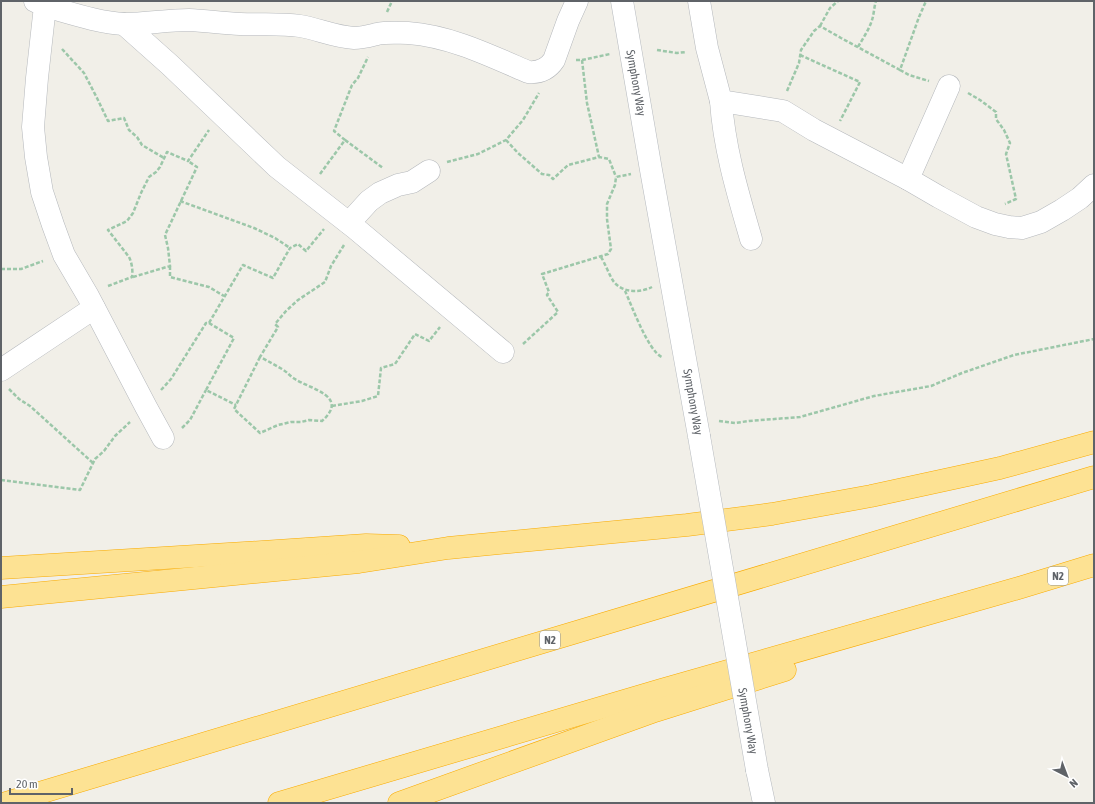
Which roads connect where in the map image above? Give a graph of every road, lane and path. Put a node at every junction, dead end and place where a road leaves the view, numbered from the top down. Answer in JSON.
{"nodes":[{"id":1,"x":392,"y":1,"type":"edge"},
{"id":2,"x":577,"y":1,"type":"edge"},
{"id":3,"x":622,"y":1,"type":"edge"},
{"id":4,"x":699,"y":1,"type":"edge"},
{"id":5,"x":838,"y":1,"type":"edge"},
{"id":6,"x":876,"y":1,"type":"edge"},
{"id":7,"x":926,"y":1,"type":"edge"},
{"id":8,"x":46,"y":3,"type":"edge"},
{"id":9,"x":124,"y":24,"type":"junction"},
{"id":10,"x":820,"y":26,"type":"junction"},
{"id":11,"x":379,"y":34,"type":"junction"},
{"id":12,"x":41,"y":47,"type":"junction"},
{"id":13,"x":858,"y":47,"type":"junction"},
{"id":14,"x":707,"y":48,"type":"junction"},
{"id":15,"x":656,"y":50,"type":"dead end"},
{"id":16,"x":611,"y":54,"type":"dead end"},
{"id":17,"x":800,"y":55,"type":"junction"},
{"id":18,"x":582,"y":60,"type":"junction"},
{"id":19,"x":549,"y":65,"type":"junction"},
{"id":20,"x":900,"y":70,"type":"junction"},
{"id":21,"x":949,"y":86,"type":"junction"},
{"id":22,"x":721,"y":101,"type":"junction"},
{"id":23,"x":783,"y":111,"type":"junction"},
{"id":24,"x":221,"y":113,"type":"junction"},
{"id":25,"x":831,"y":139,"type":"junction"},
{"id":26,"x":345,"y":140,"type":"junction"},
{"id":27,"x":506,"y":140,"type":"junction"},
{"id":28,"x":599,"y":157,"type":"junction"},
{"id":29,"x":164,"y":158,"type":"junction"},
{"id":30,"x":188,"y":161,"type":"junction"},
{"id":31,"x":429,"y":171,"type":"joint"},
{"id":32,"x":633,"y":174,"type":"dead end"},
{"id":33,"x":616,"y":177,"type":"junction"},
{"id":34,"x":908,"y":179,"type":"junction"},
{"id":35,"x":405,"y":184,"type":"junction"},
{"id":36,"x":1094,"y":185,"type":"edge"},
{"id":37,"x":308,"y":191,"type":"junction"},
{"id":38,"x":180,"y":200,"type":"junction"},
{"id":39,"x":347,"y":221,"type":"junction"},
{"id":40,"x":995,"y":224,"type":"junction"},
{"id":41,"x":751,"y":239,"type":"dead end"},
{"id":42,"x":290,"y":248,"type":"junction"},
{"id":43,"x":64,"y":255,"type":"junction"},
{"id":44,"x":601,"y":257,"type":"junction"},
{"id":45,"x":170,"y":266,"type":"junction"},
{"id":46,"x":1,"y":269,"type":"edge"},
{"id":47,"x":132,"y":277,"type":"junction"},
{"id":48,"x":654,"y":286,"type":"dead end"},
{"id":49,"x":626,"y":291,"type":"junction"},
{"id":50,"x":224,"y":296,"type":"junction"},
{"id":51,"x":91,"y":302,"type":"junction"},
{"id":52,"x":453,"y":310,"type":"junction"},
{"id":53,"x":209,"y":323,"type":"junction"},
{"id":54,"x":1094,"y":339,"type":"edge"},
{"id":55,"x":502,"y":352,"type":"joint"},
{"id":56,"x":260,"y":357,"type":"junction"},
{"id":57,"x":668,"y":360,"type":"dead end"},
{"id":58,"x":4,"y":378,"type":"edge"},
{"id":59,"x":206,"y":390,"type":"junction"},
{"id":60,"x":236,"y":405,"type":"junction"},
{"id":61,"x":332,"y":406,"type":"junction"},
{"id":62,"x":146,"y":407,"type":"junction"},
{"id":63,"x":720,"y":421,"type":"dead end"},
{"id":64,"x":163,"y":438,"type":"joint"},
{"id":65,"x":1094,"y":442,"type":"edge"},
{"id":66,"x":93,"y":463,"type":"junction"},
{"id":67,"x":1094,"y":477,"type":"edge"},
{"id":68,"x":1,"y":480,"type":"edge"},
{"id":69,"x":448,"y":548,"type":"junction"},
{"id":70,"x":1094,"y":565,"type":"edge"},
{"id":71,"x":1,"y":568,"type":"edge"},
{"id":72,"x":1022,"y":587,"type":"junction"},
{"id":73,"x":1,"y":597,"type":"edge"},
{"id":74,"x":6,"y":803,"type":"edge"},
{"id":75,"x":279,"y":803,"type":"edge"},
{"id":76,"x":399,"y":803,"type":"edge"},
{"id":77,"x":764,"y":803,"type":"edge"}],
"edges":[{"from":1,"to":11,"type":"path"},
{"from":2,"to":19,"type":"street"},
{"from":3,"to":77,"type":"street","name":"Symphony Way","bridge":true},
{"from":4,"to":14,"type":"street"},
{"from":5,"to":10,"type":"path"},
{"from":6,"to":13,"type":"path"},
{"from":7,"to":20,"type":"path"},
{"from":8,"to":9,"type":"street"},
{"from":8,"to":12,"type":"street"},
{"from":9,"to":11,"type":"street"},
{"from":9,"to":24,"type":"street"},
{"from":10,"to":13,"type":"path"},
{"from":10,"to":17,"type":"path"},
{"from":11,"to":19,"type":"street"},
{"from":11,"to":26,"type":"path"},
{"from":12,"to":29,"type":"path"},
{"from":12,"to":43,"type":"street"},
{"from":13,"to":20,"type":"path"},
{"from":14,"to":15,"type":"path"},
{"from":14,"to":22,"type":"street"},
{"from":16,"to":18,"type":"path"},
{"from":17,"to":23,"type":"path"},
{"from":17,"to":25,"type":"path"},
{"from":18,"to":19,"type":"path"},
{"from":18,"to":28,"type":"path"},
{"from":19,"to":27,"type":"path"},
{"from":20,"to":21,"type":"path"},
{"from":21,"to":34,"type":"street"},
{"from":21,"to":40,"type":"path"},
{"from":22,"to":23,"type":"street"},
{"from":22,"to":41,"type":"street"},
{"from":23,"to":25,"type":"street"},
{"from":24,"to":30,"type":"path"},
{"from":24,"to":37,"type":"street"},
{"from":25,"to":34,"type":"street"},
{"from":26,"to":35,"type":"path"},
{"from":26,"to":37,"type":"path"},
{"from":27,"to":28,"type":"path"},
{"from":27,"to":31,"type":"path"},
{"from":28,"to":33,"type":"path"},
{"from":29,"to":30,"type":"path"},
{"from":29,"to":47,"type":"path"},
{"from":30,"to":38,"type":"path"},
{"from":31,"to":35,"type":"street"},
{"from":32,"to":33,"type":"path"},
{"from":33,"to":44,"type":"path"},
{"from":34,"to":40,"type":"street"},
{"from":35,"to":39,"type":"street"},
{"from":36,"to":40,"type":"street"},
{"from":37,"to":39,"type":"street"},
{"from":38,"to":42,"type":"path"},
{"from":38,"to":45,"type":"path"},
{"from":39,"to":42,"type":"path"},
{"from":39,"to":52,"type":"street"},
{"from":39,"to":56,"type":"path"},
{"from":42,"to":50,"type":"path"},
{"from":43,"to":46,"type":"path"},
{"from":43,"to":51,"type":"street"},
{"from":44,"to":49,"type":"path"},
{"from":44,"to":55,"type":"path"},
{"from":45,"to":47,"type":"path"},
{"from":45,"to":50,"type":"path"},
{"from":47,"to":51,"type":"path"},
{"from":48,"to":49,"type":"path"},
{"from":49,"to":57,"type":"path"},
{"from":50,"to":53,"type":"path"},
{"from":51,"to":58,"type":"street"},
{"from":51,"to":62,"type":"street"},
{"from":52,"to":55,"type":"street"},
{"from":52,"to":61,"type":"path"},
{"from":53,"to":59,"type":"path"},
{"from":53,"to":62,"type":"path"},
{"from":54,"to":63,"type":"path"},
{"from":56,"to":60,"type":"path"},
{"from":56,"to":61,"type":"path"},
{"from":58,"to":66,"type":"path"},
{"from":59,"to":60,"type":"path"},
{"from":59,"to":64,"type":"path"},
{"from":60,"to":61,"type":"path"},
{"from":62,"to":64,"type":"street"},
{"from":62,"to":66,"type":"path"},
{"from":65,"to":69,"type":"highway"},
{"from":66,"to":68,"type":"path"},
{"from":67,"to":74,"type":"highway","number":"N2"},
{"from":69,"to":71,"type":"highway"},
{"from":69,"to":73,"type":"highway"},
{"from":70,"to":72,"type":"highway","number":"N2"},
{"from":72,"to":75,"type":"highway","number":"N2"},
{"from":72,"to":76,"type":"highway"}]}
